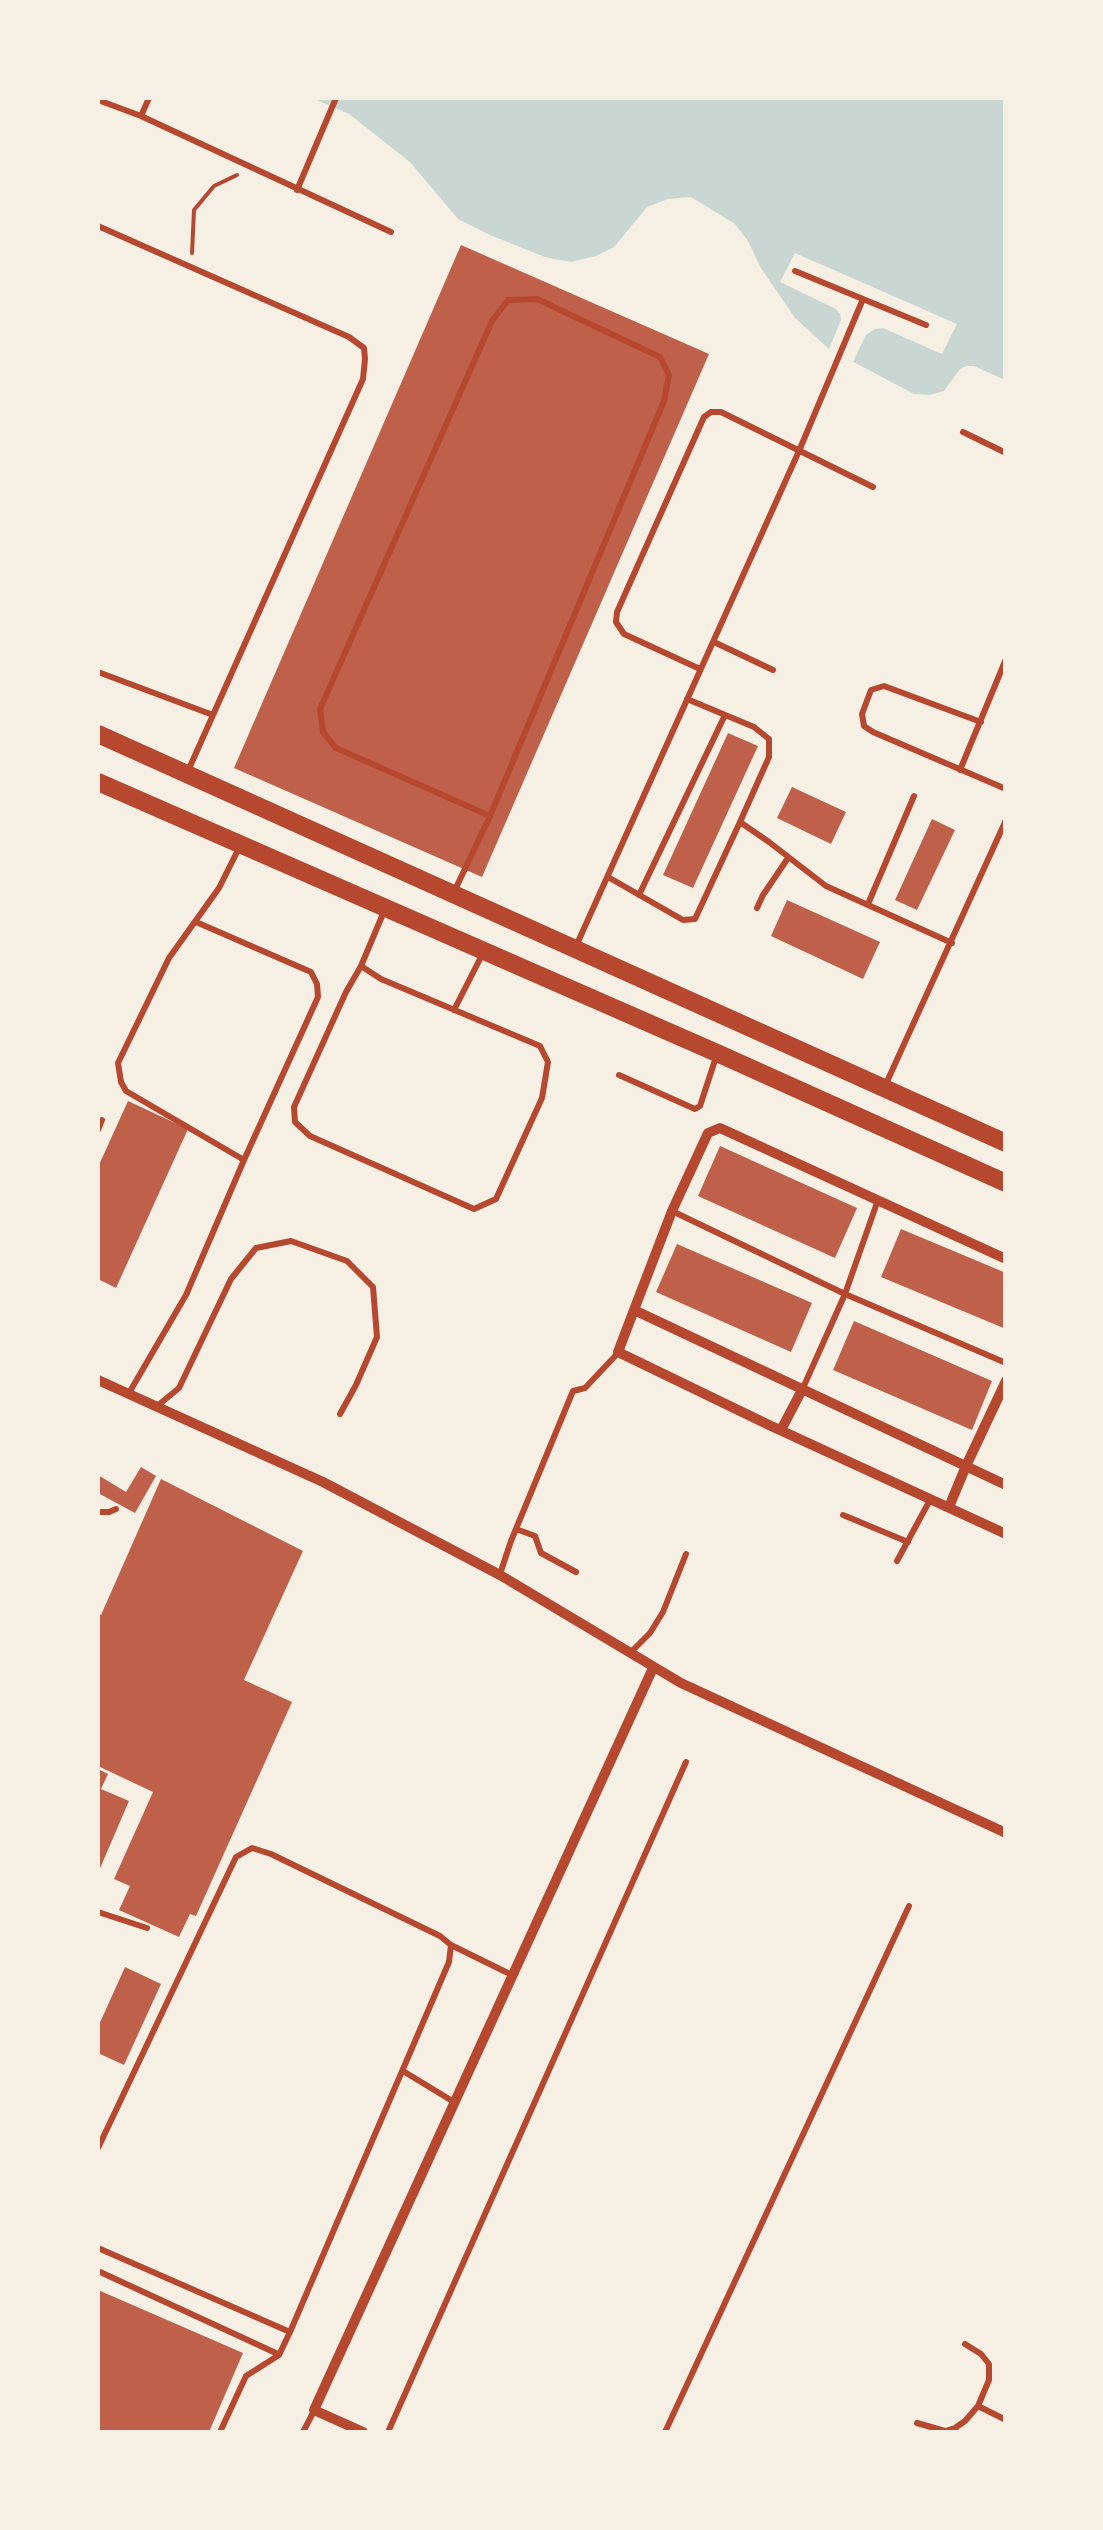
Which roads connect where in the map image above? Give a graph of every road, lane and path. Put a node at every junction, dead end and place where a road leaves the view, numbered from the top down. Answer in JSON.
{"nodes":[{"id":1,"x":149,"y":98,"type":"edge"},
{"id":2,"x":336,"y":98,"type":"edge"},
{"id":3,"x":98,"y":100,"type":"edge"},
{"id":4,"x":141,"y":116,"type":"junction"},
{"id":5,"x":252,"y":168,"type":"junction"},
{"id":6,"x":297,"y":190,"type":"junction"},
{"id":7,"x":98,"y":226,"type":"edge"},
{"id":8,"x":392,"y":232,"type":"dead end"},
{"id":9,"x":192,"y":268,"type":"junction"},
{"id":10,"x":795,"y":271,"type":"dead end"},
{"id":11,"x":863,"y":299,"type":"junction"},
{"id":12,"x":926,"y":326,"type":"dead end"},
{"id":13,"x":963,"y":432,"type":"dead end"},
{"id":14,"x":799,"y":451,"type":"junction"},
{"id":15,"x":1006,"y":452,"type":"edge"},
{"id":16,"x":873,"y":487,"type":"dead end"},
{"id":17,"x":714,"y":642,"type":"junction"},
{"id":18,"x":1006,"y":660,"type":"edge"},
{"id":19,"x":700,"y":669,"type":"junction"},
{"id":20,"x":773,"y":670,"type":"dead end"},
{"id":21,"x":98,"y":672,"type":"edge"},
{"id":22,"x":687,"y":699,"type":"junction"},
{"id":23,"x":213,"y":715,"type":"junction"},
{"id":24,"x":726,"y":716,"type":"junction"},
{"id":25,"x":981,"y":722,"type":"junction"},
{"id":26,"x":98,"y":734,"type":"edge"},
{"id":27,"x":960,"y":770,"type":"junction"},
{"id":28,"x":186,"y":775,"type":"junction"},
{"id":29,"x":98,"y":782,"type":"edge"},
{"id":30,"x":1006,"y":790,"type":"edge"},
{"id":31,"x":914,"y":796,"type":"dead end"},
{"id":32,"x":490,"y":816,"type":"junction"},
{"id":33,"x":1006,"y":820,"type":"edge"},
{"id":34,"x":740,"y":822,"type":"junction"},
{"id":35,"x":240,"y":844,"type":"junction"},
{"id":36,"x":788,"y":858,"type":"junction"},
{"id":37,"x":608,"y":877,"type":"junction"},
{"id":38,"x":452,"y":895,"type":"junction"},
{"id":39,"x":640,"y":895,"type":"junction"},
{"id":40,"x":868,"y":904,"type":"junction"},
{"id":41,"x":386,"y":907,"type":"junction"},
{"id":42,"x":757,"y":908,"type":"dead end"},
{"id":43,"x":196,"y":922,"type":"junction"},
{"id":44,"x":952,"y":943,"type":"junction"},
{"id":45,"x":574,"y":950,"type":"junction"},
{"id":46,"x":484,"y":951,"type":"junction"},
{"id":47,"x":361,"y":966,"type":"junction"},
{"id":48,"x":454,"y":1010,"type":"junction"},
{"id":49,"x":717,"y":1053,"type":"junction"},
{"id":50,"x":619,"y":1075,"type":"dead end"},
{"id":51,"x":885,"y":1088,"type":"junction"},
{"id":52,"x":102,"y":1120,"type":"dead end"},
{"id":53,"x":98,"y":1130,"type":"edge"},
{"id":54,"x":1006,"y":1143,"type":"edge"},
{"id":55,"x":244,"y":1160,"type":"junction"},
{"id":56,"x":1006,"y":1183,"type":"edge"},
{"id":57,"x":878,"y":1200,"type":"junction"},
{"id":58,"x":672,"y":1211,"type":"junction"},
{"id":59,"x":1006,"y":1259,"type":"edge"},
{"id":60,"x":845,"y":1294,"type":"junction"},
{"id":61,"x":634,"y":1310,"type":"junction"},
{"id":62,"x":618,"y":1352,"type":"junction"},
{"id":63,"x":1006,"y":1363,"type":"edge"},
{"id":64,"x":98,"y":1380,"type":"edge"},
{"id":65,"x":1006,"y":1382,"type":"edge"},
{"id":66,"x":803,"y":1388,"type":"junction"},
{"id":67,"x":129,"y":1394,"type":"junction"},
{"id":68,"x":156,"y":1408,"type":"junction"},
{"id":69,"x":340,"y":1414,"type":"dead end"},
{"id":70,"x":780,"y":1430,"type":"junction"},
{"id":71,"x":966,"y":1466,"type":"junction"},
{"id":72,"x":1006,"y":1485,"type":"edge"},
{"id":73,"x":930,"y":1498,"type":"junction"},
{"id":74,"x":949,"y":1507,"type":"junction"},
{"id":75,"x":116,"y":1510,"type":"dead end"},
{"id":76,"x":98,"y":1512,"type":"edge"},
{"id":77,"x":843,"y":1515,"type":"dead end"},
{"id":78,"x":516,"y":1529,"type":"junction"},
{"id":79,"x":1006,"y":1534,"type":"edge"},
{"id":80,"x":908,"y":1542,"type":"junction"},
{"id":81,"x":686,"y":1554,"type":"dead end"},
{"id":82,"x":897,"y":1561,"type":"dead end"},
{"id":83,"x":576,"y":1572,"type":"dead end"},
{"id":84,"x":500,"y":1576,"type":"junction"},
{"id":85,"x":630,"y":1653,"type":"junction"},
{"id":86,"x":653,"y":1668,"type":"junction"},
{"id":87,"x":686,"y":1762,"type":"dead end"},
{"id":88,"x":1006,"y":1834,"type":"edge"},
{"id":89,"x":909,"y":1906,"type":"dead end"},
{"id":90,"x":98,"y":1912,"type":"edge"},
{"id":91,"x":147,"y":1928,"type":"dead end"},
{"id":92,"x":450,"y":1945,"type":"junction"},
{"id":93,"x":512,"y":1975,"type":"junction"},
{"id":94,"x":404,"y":2071,"type":"junction"},
{"id":95,"x":454,"y":2102,"type":"junction"},
{"id":96,"x":98,"y":2148,"type":"edge"},
{"id":97,"x":98,"y":2248,"type":"edge"},
{"id":98,"x":98,"y":2272,"type":"edge"},
{"id":99,"x":290,"y":2332,"type":"junction"},
{"id":100,"x":965,"y":2344,"type":"dead end"},
{"id":101,"x":280,"y":2354,"type":"junction"},
{"id":102,"x":978,"y":2406,"type":"junction"},
{"id":103,"x":314,"y":2410,"type":"junction"},
{"id":104,"x":1006,"y":2420,"type":"edge"},
{"id":105,"x":918,"y":2422,"type":"dead end"},
{"id":106,"x":220,"y":2432,"type":"edge"},
{"id":107,"x":303,"y":2432,"type":"edge"},
{"id":108,"x":363,"y":2432,"type":"edge"},
{"id":109,"x":388,"y":2432,"type":"edge"},
{"id":110,"x":665,"y":2432,"type":"edge"}],
"edges":[{"from":1,"to":4,"type":"lane"},
{"from":2,"to":6,"type":"lane"},
{"from":3,"to":4,"type":"lane"},
{"from":4,"to":5,"type":"lane"},
{"from":5,"to":6,"type":"lane"},
{"from":5,"to":9,"type":"path"},
{"from":6,"to":8,"type":"lane"},
{"from":7,"to":9,"type":"lane"},
{"from":9,"to":23,"type":"lane"},
{"from":10,"to":11,"type":"lane"},
{"from":11,"to":12,"type":"lane"},
{"from":11,"to":14,"type":"lane"},
{"from":13,"to":15,"type":"lane"},
{"from":14,"to":16,"type":"lane"},
{"from":14,"to":17,"type":"lane"},
{"from":14,"to":19,"type":"lane"},
{"from":17,"to":19,"type":"lane"},
{"from":17,"to":20,"type":"lane"},
{"from":18,"to":25,"type":"lane"},
{"from":19,"to":22,"type":"lane"},
{"from":21,"to":23,"type":"lane"},
{"from":22,"to":24,"type":"lane"},
{"from":22,"to":37,"type":"lane"},
{"from":23,"to":28,"type":"lane"},
{"from":24,"to":34,"type":"lane"},
{"from":24,"to":39,"type":"lane"},
{"from":25,"to":27,"type":"lane"},
{"from":25,"to":27,"type":"lane"},
{"from":26,"to":28,"type":"main road"},
{"from":27,"to":30,"type":"lane"},
{"from":28,"to":38,"type":"main road"},
{"from":29,"to":35,"type":"main road"},
{"from":31,"to":40,"type":"lane"},
{"from":32,"to":32,"type":"lane"},
{"from":32,"to":38,"type":"lane"},
{"from":33,"to":44,"type":"lane"},
{"from":34,"to":36,"type":"lane"},
{"from":34,"to":39,"type":"lane"},
{"from":35,"to":41,"type":"main road"},
{"from":35,"to":43,"type":"lane"},
{"from":36,"to":40,"type":"lane"},
{"from":36,"to":42,"type":"lane"},
{"from":37,"to":39,"type":"lane"},
{"from":37,"to":45,"type":"lane"},
{"from":38,"to":45,"type":"main road"},
{"from":40,"to":44,"type":"lane"},
{"from":41,"to":46,"type":"main road"},
{"from":41,"to":47,"type":"lane"},
{"from":43,"to":55,"type":"lane"},
{"from":43,"to":55,"type":"lane"},
{"from":44,"to":51,"type":"lane"},
{"from":45,"to":51,"type":"main road"},
{"from":46,"to":48,"type":"lane"},
{"from":46,"to":49,"type":"main road"},
{"from":47,"to":48,"type":"lane"},
{"from":47,"to":48,"type":"lane"},
{"from":49,"to":50,"type":"lane"},
{"from":49,"to":56,"type":"main road"},
{"from":51,"to":54,"type":"main road"},
{"from":52,"to":53,"type":"lane"},
{"from":55,"to":67,"type":"lane"},
{"from":57,"to":58,"type":"street"},
{"from":57,"to":59,"type":"street"},
{"from":57,"to":60,"type":"lane"},
{"from":58,"to":60,"type":"lane"},
{"from":58,"to":61,"type":"street"},
{"from":60,"to":63,"type":"lane"},
{"from":60,"to":66,"type":"lane"},
{"from":61,"to":62,"type":"street"},
{"from":61,"to":66,"type":"street"},
{"from":62,"to":70,"type":"street"},
{"from":62,"to":78,"type":"lane"},
{"from":64,"to":67,"type":"street"},
{"from":65,"to":71,"type":"street"},
{"from":66,"to":70,"type":"street"},
{"from":66,"to":71,"type":"street"},
{"from":67,"to":68,"type":"street"},
{"from":68,"to":69,"type":"lane"},
{"from":68,"to":84,"type":"street"},
{"from":70,"to":73,"type":"street"},
{"from":71,"to":72,"type":"street"},
{"from":71,"to":74,"type":"street"},
{"from":73,"to":74,"type":"street"},
{"from":73,"to":80,"type":"lane"},
{"from":74,"to":79,"type":"street"},
{"from":75,"to":76,"type":"lane"},
{"from":77,"to":80,"type":"lane"},
{"from":78,"to":83,"type":"lane"},
{"from":78,"to":84,"type":"lane"},
{"from":80,"to":82,"type":"lane"},
{"from":81,"to":85,"type":"lane"},
{"from":84,"to":85,"type":"street"},
{"from":85,"to":86,"type":"street"},
{"from":86,"to":88,"type":"street"},
{"from":86,"to":93,"type":"street"},
{"from":87,"to":109,"type":"lane"},
{"from":89,"to":110,"type":"lane"},
{"from":90,"to":91,"type":"lane"},
{"from":92,"to":93,"type":"lane"},
{"from":92,"to":94,"type":"lane"},
{"from":92,"to":96,"type":"lane"},
{"from":93,"to":95,"type":"street"},
{"from":94,"to":95,"type":"lane"},
{"from":94,"to":99,"type":"lane"},
{"from":95,"to":103,"type":"street"},
{"from":97,"to":99,"type":"lane"},
{"from":98,"to":101,"type":"lane"},
{"from":99,"to":101,"type":"lane"},
{"from":100,"to":102,"type":"lane"},
{"from":101,"to":106,"type":"lane"},
{"from":102,"to":104,"type":"lane"},
{"from":102,"to":105,"type":"lane"},
{"from":103,"to":107,"type":"lane"},
{"from":103,"to":108,"type":"street"}]}
